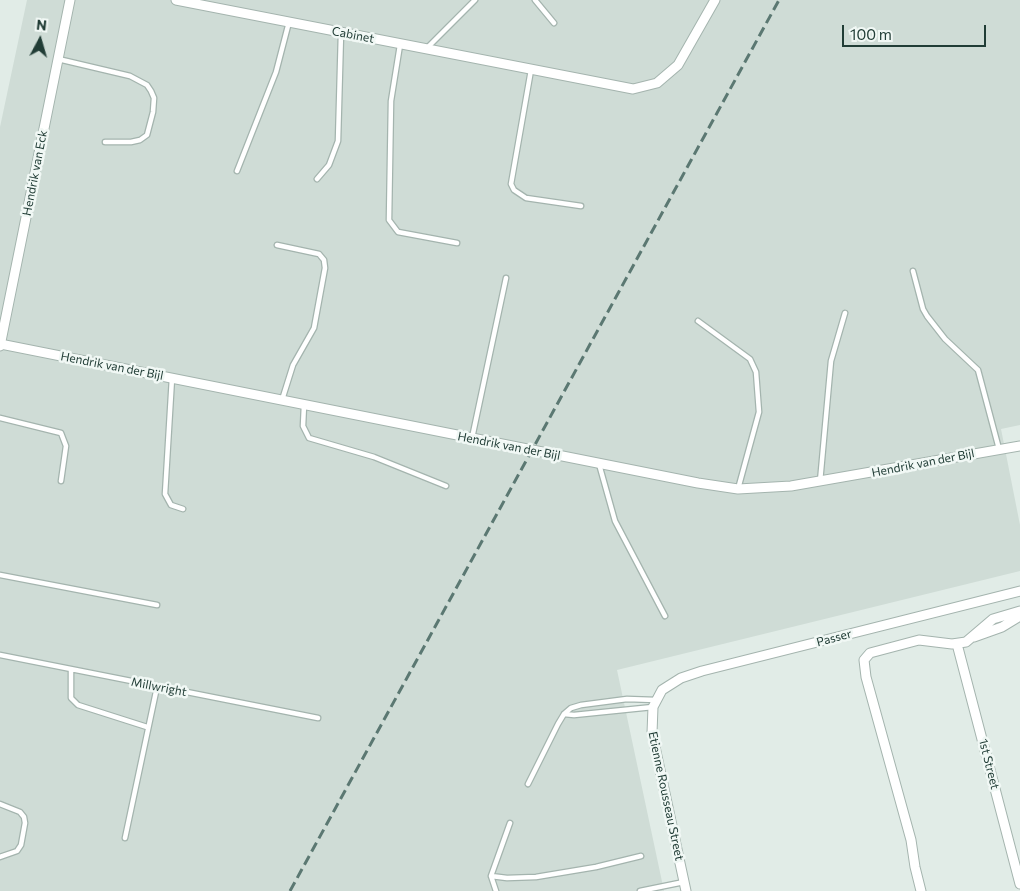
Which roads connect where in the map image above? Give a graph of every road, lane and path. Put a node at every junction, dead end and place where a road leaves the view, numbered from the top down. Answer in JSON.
{"nodes":[{"id":1,"x":70,"y":0,"type":"edge"},
{"id":2,"x":176,"y":0,"type":"edge"},
{"id":3,"x":474,"y":0,"type":"edge"},
{"id":4,"x":534,"y":0,"type":"edge"},
{"id":5,"x":715,"y":0,"type":"edge"},
{"id":6,"x":219,"y":4,"type":"edge"},
{"id":7,"x":289,"y":22,"type":"junction"},
{"id":8,"x":554,"y":23,"type":"dead end"},
{"id":9,"x":341,"y":33,"type":"junction"},
{"id":10,"x":400,"y":45,"type":"junction"},
{"id":11,"x":425,"y":50,"type":"junction"},
{"id":12,"x":58,"y":59,"type":"junction"},
{"id":13,"x":531,"y":70,"type":"junction"},
{"id":14,"x":105,"y":142,"type":"dead end"},
{"id":15,"x":237,"y":171,"type":"dead end"},
{"id":16,"x":317,"y":179,"type":"dead end"},
{"id":17,"x":581,"y":206,"type":"dead end"},
{"id":18,"x":457,"y":243,"type":"dead end"},
{"id":19,"x":277,"y":245,"type":"dead end"},
{"id":20,"x":913,"y":271,"type":"dead end"},
{"id":21,"x":506,"y":278,"type":"dead end"},
{"id":22,"x":845,"y":313,"type":"dead end"},
{"id":23,"x":698,"y":321,"type":"dead end"},
{"id":24,"x":0,"y":345,"type":"edge"},
{"id":25,"x":172,"y":378,"type":"junction"},
{"id":26,"x":282,"y":400,"type":"junction"},
{"id":27,"x":304,"y":405,"type":"junction"},
{"id":28,"x":0,"y":418,"type":"edge"},
{"id":29,"x":472,"y":439,"type":"junction"},
{"id":30,"x":1020,"y":446,"type":"edge"},
{"id":31,"x":999,"y":449,"type":"junction"},
{"id":32,"x":599,"y":464,"type":"junction"},
{"id":33,"x":61,"y":481,"type":"dead end"},
{"id":34,"x":820,"y":482,"type":"junction"},
{"id":35,"x":446,"y":486,"type":"dead end"},
{"id":36,"x":738,"y":489,"type":"junction"},
{"id":37,"x":183,"y":510,"type":"dead end"},
{"id":38,"x":0,"y":575,"type":"edge"},
{"id":39,"x":1020,"y":591,"type":"edge"},
{"id":40,"x":157,"y":605,"type":"dead end"},
{"id":41,"x":1020,"y":611,"type":"edge"},
{"id":42,"x":665,"y":616,"type":"dead end"},
{"id":43,"x":1020,"y":616,"type":"edge"},
{"id":44,"x":974,"y":637,"type":"junction"},
{"id":45,"x":957,"y":644,"type":"junction"},
{"id":46,"x":0,"y":655,"type":"edge"},
{"id":47,"x":71,"y":670,"type":"junction"},
{"id":48,"x":157,"y":687,"type":"junction"},
{"id":49,"x":654,"y":704,"type":"junction"},
{"id":50,"x":564,"y":714,"type":"junction"},
{"id":51,"x":318,"y":718,"type":"dead end"},
{"id":52,"x":147,"y":727,"type":"junction"},
{"id":53,"x":528,"y":784,"type":"dead end"},
{"id":54,"x":0,"y":804,"type":"edge"},
{"id":55,"x":510,"y":823,"type":"dead end"},
{"id":56,"x":125,"y":838,"type":"dead end"},
{"id":57,"x":0,"y":856,"type":"edge"},
{"id":58,"x":641,"y":856,"type":"dead end"},
{"id":59,"x":491,"y":876,"type":"junction"},
{"id":60,"x":1020,"y":884,"type":"edge"},
{"id":61,"x":685,"y":886,"type":"edge"},
{"id":62,"x":496,"y":891,"type":"edge"},
{"id":63,"x":640,"y":891,"type":"edge"},
{"id":64,"x":921,"y":891,"type":"edge"}],
"edges":[{"from":1,"to":12,"type":"street","name":"Hendrik van Eck"},
{"from":2,"to":6,"type":"street","name":"Cabinet"},
{"from":3,"to":11,"type":"lane"},
{"from":4,"to":8,"type":"lane"},
{"from":5,"to":13,"type":"street","name":"Cabinet"},
{"from":6,"to":7,"type":"street","name":"Cabinet"},
{"from":7,"to":9,"type":"street","name":"Cabinet"},
{"from":7,"to":15,"type":"lane"},
{"from":9,"to":10,"type":"street","name":"Cabinet"},
{"from":9,"to":16,"type":"lane"},
{"from":10,"to":11,"type":"street","name":"Cabinet"},
{"from":10,"to":18,"type":"lane"},
{"from":11,"to":13,"type":"street","name":"Cabinet"},
{"from":12,"to":14,"type":"lane"},
{"from":12,"to":24,"type":"street","name":"Hendrik van Eck"},
{"from":13,"to":17,"type":"lane"},
{"from":19,"to":26,"type":"lane"},
{"from":20,"to":31,"type":"lane"},
{"from":21,"to":29,"type":"lane"},
{"from":22,"to":34,"type":"lane"},
{"from":23,"to":36,"type":"lane"},
{"from":24,"to":25,"type":"street","name":"Hendrik van der Bijl"},
{"from":25,"to":26,"type":"street","name":"Hendrik van der Bijl"},
{"from":25,"to":37,"type":"lane"},
{"from":26,"to":27,"type":"street","name":"Hendrik van der Bijl"},
{"from":27,"to":29,"type":"street","name":"Hendrik van der Bijl"},
{"from":27,"to":35,"type":"lane"},
{"from":28,"to":33,"type":"lane"},
{"from":29,"to":32,"type":"street","name":"Hendrik van der Bijl"},
{"from":30,"to":31,"type":"street","name":"Hendrik van der Bijl"},
{"from":31,"to":34,"type":"street","name":"Hendrik van der Bijl"},
{"from":32,"to":36,"type":"street","name":"Hendrik van der Bijl"},
{"from":32,"to":42,"type":"lane"},
{"from":34,"to":36,"type":"street","name":"Hendrik van der Bijl"},
{"from":38,"to":40,"type":"lane"},
{"from":39,"to":49,"type":"street","name":"Passer"},
{"from":41,"to":44,"type":"street"},
{"from":43,"to":44,"type":"street"},
{"from":44,"to":45,"type":"street"},
{"from":45,"to":60,"type":"street","name":"1st Street"},
{"from":45,"to":64,"type":"street"},
{"from":46,"to":47,"type":"lane","name":"Millwright"},
{"from":47,"to":48,"type":"lane","name":"Millwright"},
{"from":47,"to":52,"type":"lane"},
{"from":48,"to":51,"type":"lane","name":"Millwright"},
{"from":48,"to":52,"type":"lane"},
{"from":49,"to":50,"type":"lane"},
{"from":49,"to":50,"type":"lane"},
{"from":49,"to":61,"type":"street","name":"Etienne Rousseau Street"},
{"from":50,"to":53,"type":"lane"},
{"from":52,"to":56,"type":"lane"},
{"from":54,"to":57,"type":"lane"},
{"from":55,"to":59,"type":"lane"},
{"from":58,"to":59,"type":"lane"},
{"from":59,"to":62,"type":"lane"},
{"from":61,"to":63,"type":"lane"}]}
